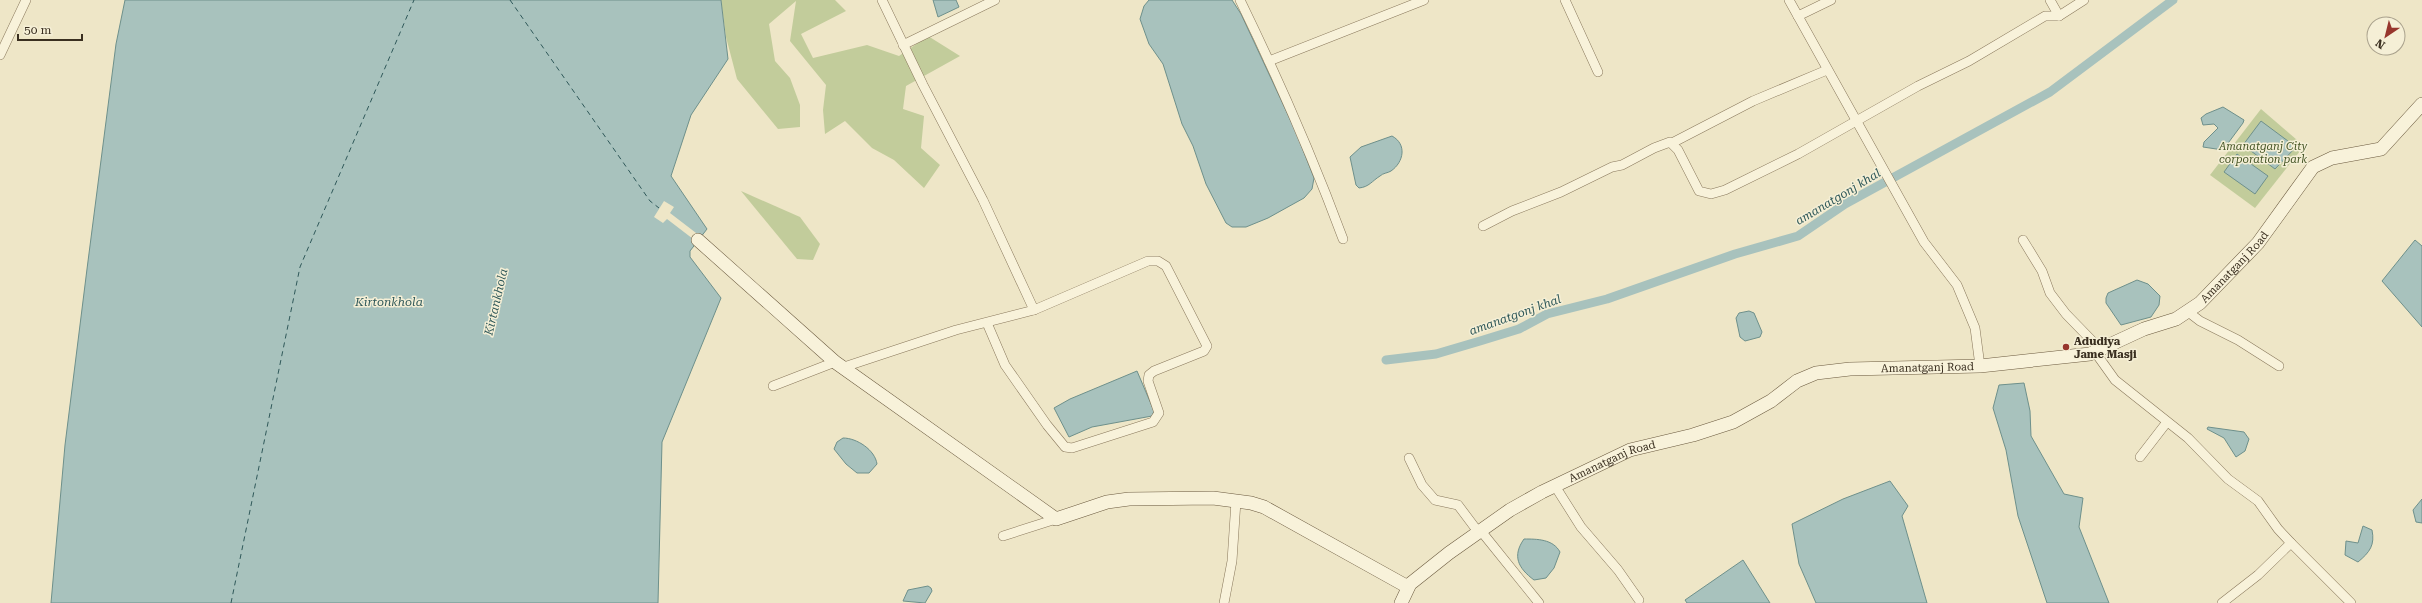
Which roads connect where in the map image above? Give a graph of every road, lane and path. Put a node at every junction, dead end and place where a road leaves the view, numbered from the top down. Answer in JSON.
{"nodes":[{"id":1,"x":26,"y":0,"type":"edge"},
{"id":2,"x":882,"y":0,"type":"edge"},
{"id":3,"x":994,"y":0,"type":"edge"},
{"id":4,"x":1240,"y":0,"type":"edge"},
{"id":5,"x":1424,"y":0,"type":"edge"},
{"id":6,"x":1565,"y":0,"type":"edge"},
{"id":7,"x":1789,"y":0,"type":"edge"},
{"id":8,"x":1830,"y":0,"type":"edge"},
{"id":9,"x":2050,"y":0,"type":"edge"},
{"id":10,"x":2084,"y":0,"type":"edge"},
{"id":11,"x":1410,"y":3,"type":"edge"},
{"id":12,"x":1798,"y":16,"type":"junction"},
{"id":13,"x":2059,"y":16,"type":"junction"},
{"id":14,"x":903,"y":45,"type":"junction"},
{"id":15,"x":0,"y":55,"type":"edge"},
{"id":16,"x":1269,"y":61,"type":"junction"},
{"id":17,"x":1827,"y":70,"type":"junction"},
{"id":18,"x":1598,"y":72,"type":"dead end"},
{"id":19,"x":2422,"y":104,"type":"edge"},
{"id":20,"x":1858,"y":120,"type":"junction"},
{"id":21,"x":1672,"y":144,"type":"junction"},
{"id":22,"x":1483,"y":226,"type":"dead end"},
{"id":23,"x":1343,"y":239,"type":"dead end"},
{"id":24,"x":698,"y":240,"type":"dead end"},
{"id":25,"x":2023,"y":240,"type":"dead end"},
{"id":26,"x":1034,"y":310,"type":"junction"},
{"id":27,"x":2187,"y":311,"type":"junction"},
{"id":28,"x":987,"y":323,"type":"junction"},
{"id":29,"x":2097,"y":350,"type":"junction"},
{"id":30,"x":839,"y":365,"type":"junction"},
{"id":31,"x":1980,"y":366,"type":"junction"},
{"id":32,"x":2279,"y":366,"type":"dead end"},
{"id":33,"x":773,"y":386,"type":"dead end"},
{"id":34,"x":2167,"y":422,"type":"junction"},
{"id":35,"x":2140,"y":457,"type":"dead end"},
{"id":36,"x":1409,"y":458,"type":"dead end"},
{"id":37,"x":1554,"y":486,"type":"junction"},
{"id":38,"x":1236,"y":501,"type":"junction"},
{"id":39,"x":1056,"y":520,"type":"junction"},
{"id":40,"x":1480,"y":532,"type":"junction"},
{"id":41,"x":1003,"y":536,"type":"dead end"},
{"id":42,"x":2291,"y":543,"type":"junction"},
{"id":43,"x":1408,"y":587,"type":"junction"},
{"id":44,"x":1639,"y":600,"type":"dead end"},
{"id":45,"x":1224,"y":603,"type":"edge"},
{"id":46,"x":1401,"y":603,"type":"edge"},
{"id":47,"x":1540,"y":603,"type":"edge"},
{"id":48,"x":2222,"y":603,"type":"edge"},
{"id":49,"x":2351,"y":603,"type":"edge"}],
"edges":[{"from":1,"to":15,"type":"street"},
{"from":2,"to":14,"type":"street"},
{"from":3,"to":14,"type":"street"},
{"from":4,"to":16,"type":"street"},
{"from":5,"to":11,"type":"street"},
{"from":6,"to":18,"type":"street"},
{"from":7,"to":12,"type":"street"},
{"from":8,"to":12,"type":"street"},
{"from":9,"to":13,"type":"street"},
{"from":10,"to":13,"type":"street"},
{"from":11,"to":16,"type":"street"},
{"from":12,"to":17,"type":"street"},
{"from":13,"to":20,"type":"street"},
{"from":14,"to":26,"type":"street"},
{"from":16,"to":23,"type":"street"},
{"from":17,"to":20,"type":"street"},
{"from":17,"to":21,"type":"street"},
{"from":19,"to":27,"type":"main road","name":"Amanatganj Road"},
{"from":20,"to":21,"type":"street"},
{"from":20,"to":31,"type":"street"},
{"from":21,"to":22,"type":"street"},
{"from":24,"to":30,"type":"main road"},
{"from":25,"to":29,"type":"street"},
{"from":26,"to":28,"type":"street"},
{"from":26,"to":28,"type":"street"},
{"from":27,"to":29,"type":"main road","name":"Amanatganj Road"},
{"from":27,"to":32,"type":"street"},
{"from":28,"to":30,"type":"street"},
{"from":29,"to":31,"type":"main road","name":"Amanatganj Road"},
{"from":29,"to":34,"type":"street"},
{"from":30,"to":33,"type":"street"},
{"from":30,"to":39,"type":"main road"},
{"from":31,"to":37,"type":"main road","name":"Amanatganj Road"},
{"from":34,"to":35,"type":"street"},
{"from":34,"to":42,"type":"street"},
{"from":36,"to":40,"type":"street"},
{"from":37,"to":40,"type":"main road","name":"Amanatganj Road"},
{"from":37,"to":44,"type":"street"},
{"from":38,"to":39,"type":"main road"},
{"from":38,"to":43,"type":"main road"},
{"from":38,"to":45,"type":"street"},
{"from":39,"to":41,"type":"street"},
{"from":40,"to":43,"type":"main road","name":"Amanatganj Road"},
{"from":40,"to":47,"type":"street"},
{"from":42,"to":48,"type":"street"},
{"from":42,"to":49,"type":"street"},
{"from":43,"to":46,"type":"main road","name":"Amanatganj Road"}]}
